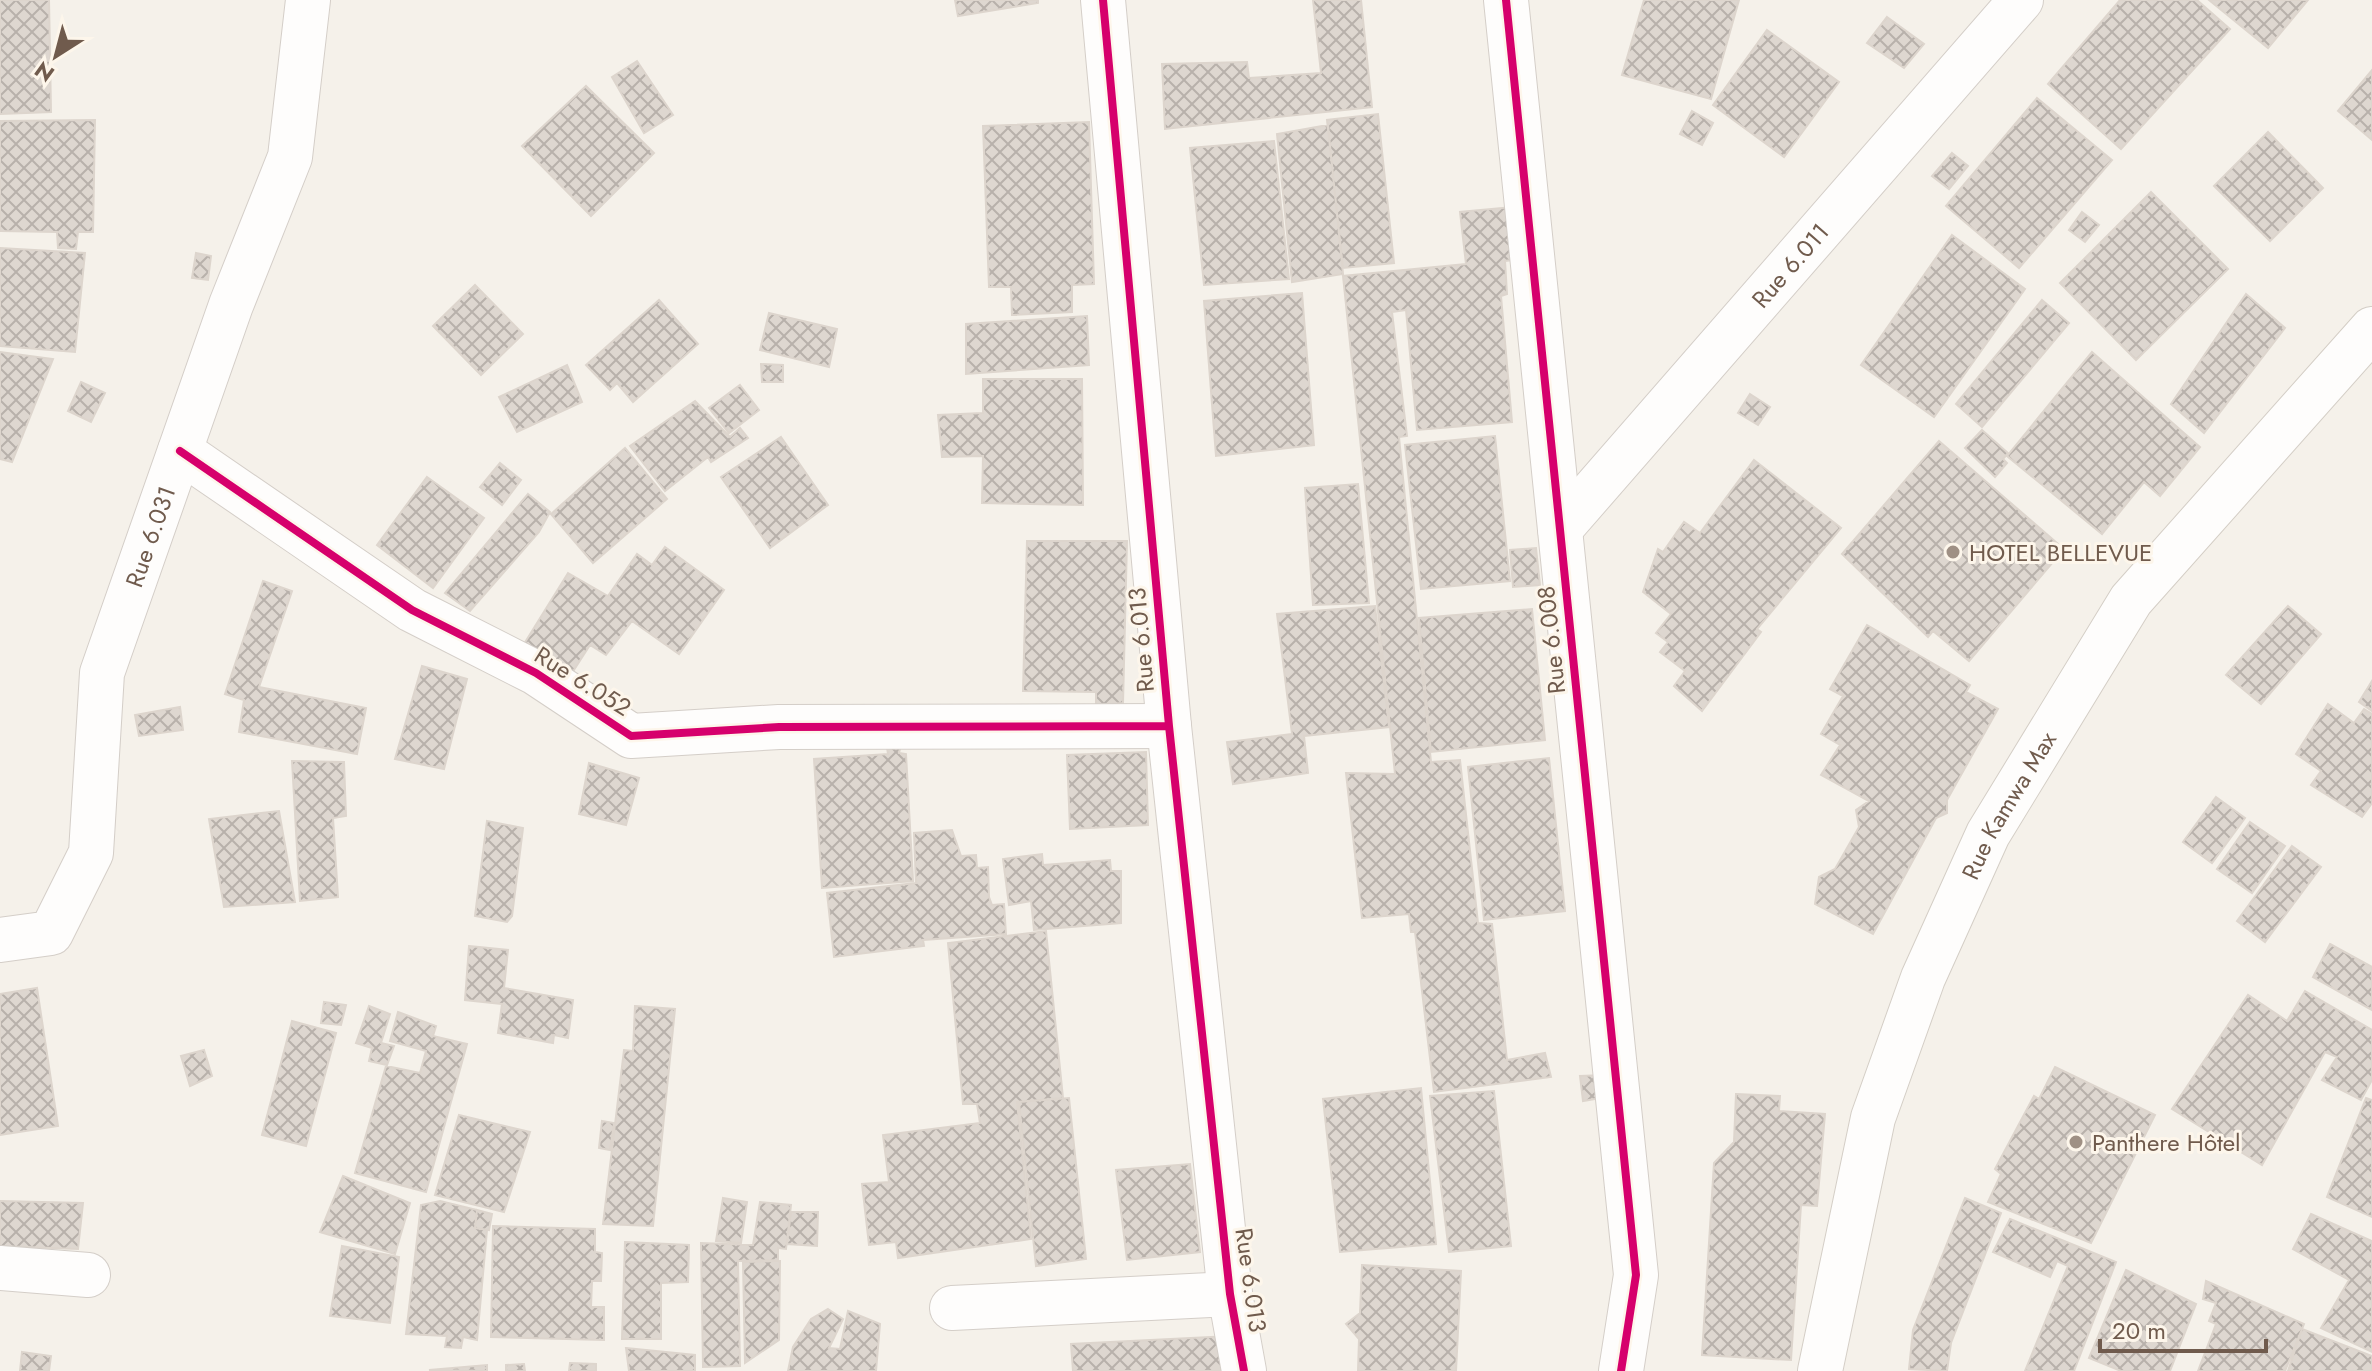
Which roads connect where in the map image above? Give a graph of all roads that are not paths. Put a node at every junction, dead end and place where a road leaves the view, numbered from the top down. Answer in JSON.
{"nodes":[{"id":1,"x":308,"y":0,"type":"edge"},
{"id":2,"x":1103,"y":0,"type":"edge"},
{"id":3,"x":1506,"y":0,"type":"edge"},
{"id":4,"x":2021,"y":0,"type":"edge"},
{"id":5,"x":2372,"y":329,"type":"edge"},
{"id":6,"x":180,"y":451,"type":"junction"},
{"id":7,"x":1560,"y":529,"type":"junction"},
{"id":8,"x":1169,"y":726,"type":"junction"},
{"id":9,"x":0,"y":940,"type":"edge"},
{"id":10,"x":0,"y":1268,"type":"edge"},
{"id":11,"x":88,"y":1275,"type":"dead end"},
{"id":12,"x":1230,"y":1294,"type":"junction"},
{"id":13,"x":952,"y":1308,"type":"dead end"},
{"id":14,"x":1244,"y":1371,"type":"edge"},
{"id":15,"x":1621,"y":1371,"type":"edge"},
{"id":16,"x":1820,"y":1371,"type":"edge"}],
"edges":[{"from":1,"to":6,"type":"street","name":"Rue 6.031"},
{"from":2,"to":8,"type":"street","name":"Rue 6.013"},
{"from":3,"to":7,"type":"street","name":"Rue 6.008"},
{"from":4,"to":7,"type":"street","name":"Rue 6.011"},
{"from":5,"to":16,"type":"street","name":"Rue Kamwa Max"},
{"from":6,"to":8,"type":"street","name":"Rue 6.052"},
{"from":6,"to":9,"type":"street","name":"Rue 6.031"},
{"from":7,"to":15,"type":"street","name":"Rue 6.008"},
{"from":8,"to":12,"type":"street","name":"Rue 6.013"},
{"from":10,"to":11,"type":"street"},
{"from":12,"to":13,"type":"street"},
{"from":12,"to":14,"type":"street","name":"Rue 6.013"}]}
